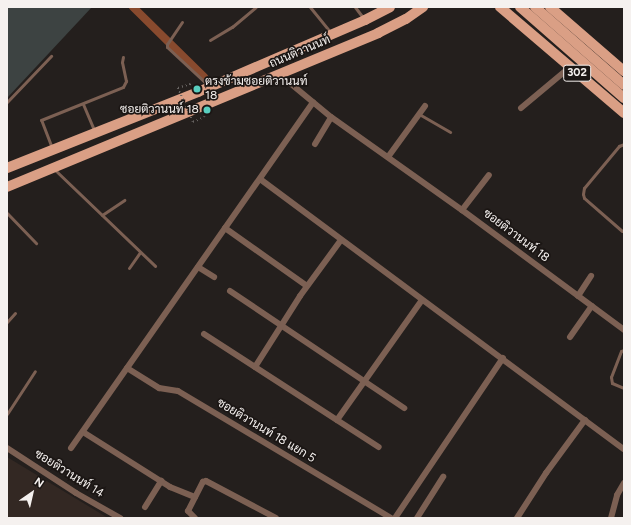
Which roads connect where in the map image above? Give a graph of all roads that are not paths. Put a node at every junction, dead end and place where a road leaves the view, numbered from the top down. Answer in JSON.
{"nodes":[{"id":1,"x":256,"y":7,"type":"edge"},
{"id":2,"x":310,"y":7,"type":"edge"},
{"id":3,"x":355,"y":7,"type":"edge"},
{"id":4,"x":390,"y":7,"type":"edge"},
{"id":5,"x":423,"y":7,"type":"edge"},
{"id":6,"x":500,"y":7,"type":"edge"},
{"id":7,"x":521,"y":7,"type":"edge"},
{"id":8,"x":535,"y":7,"type":"edge"},
{"id":9,"x":550,"y":7,"type":"edge"},
{"id":10,"x":365,"y":20,"type":"junction"},
{"id":11,"x":182,"y":22,"type":"dead end"},
{"id":12,"x":530,"y":32,"type":"junction"},
{"id":13,"x":332,"y":34,"type":"junction"},
{"id":14,"x":210,"y":40,"type":"dead end"},
{"id":15,"x":51,"y":56,"type":"dead end"},
{"id":16,"x":123,"y":58,"type":"dead end"},
{"id":17,"x":570,"y":67,"type":"junction"},
{"id":18,"x":624,"y":71,"type":"edge"},
{"id":19,"x":279,"y":74,"type":"junction"},
{"id":20,"x":624,"y":85,"type":"edge"},
{"id":21,"x":210,"y":86,"type":"junction"},
{"id":22,"x":624,"y":98,"type":"edge"},
{"id":23,"x":7,"y":102,"type":"edge"},
{"id":24,"x":313,"y":102,"type":"junction"},
{"id":25,"x":83,"y":104,"type":"junction"},
{"id":26,"x":425,"y":106,"type":"dead end"},
{"id":27,"x":522,"y":108,"type":"dead end"},
{"id":28,"x":419,"y":114,"type":"junction"},
{"id":29,"x":624,"y":114,"type":"edge"},
{"id":30,"x":331,"y":117,"type":"junction"},
{"id":31,"x":450,"y":132,"type":"dead end"},
{"id":32,"x":95,"y":133,"type":"junction"},
{"id":33,"x":315,"y":144,"type":"dead end"},
{"id":34,"x":624,"y":144,"type":"edge"},
{"id":35,"x":53,"y":150,"type":"junction"},
{"id":36,"x":388,"y":157,"type":"junction"},
{"id":37,"x":7,"y":168,"type":"edge"},
{"id":38,"x":53,"y":168,"type":"junction"},
{"id":39,"x":489,"y":175,"type":"dead end"},
{"id":40,"x":260,"y":179,"type":"junction"},
{"id":41,"x":7,"y":187,"type":"edge"},
{"id":42,"x":124,"y":200,"type":"dead end"},
{"id":43,"x":462,"y":210,"type":"junction"},
{"id":44,"x":7,"y":213,"type":"edge"},
{"id":45,"x":102,"y":215,"type":"junction"},
{"id":46,"x":225,"y":228,"type":"junction"},
{"id":47,"x":622,"y":231,"type":"dead end"},
{"id":48,"x":342,"y":240,"type":"junction"},
{"id":49,"x":36,"y":243,"type":"dead end"},
{"id":50,"x":140,"y":252,"type":"junction"},
{"id":51,"x":156,"y":266,"type":"dead end"},
{"id":52,"x":198,"y":267,"type":"junction"},
{"id":53,"x":129,"y":268,"type":"dead end"},
{"id":54,"x":591,"y":276,"type":"dead end"},
{"id":55,"x":214,"y":277,"type":"dead end"},
{"id":56,"x":307,"y":286,"type":"junction"},
{"id":57,"x":230,"y":291,"type":"dead end"},
{"id":58,"x":578,"y":296,"type":"junction"},
{"id":59,"x":422,"y":300,"type":"junction"},
{"id":60,"x":592,"y":306,"type":"junction"},
{"id":61,"x":15,"y":313,"type":"dead end"},
{"id":62,"x":7,"y":322,"type":"edge"},
{"id":63,"x":281,"y":325,"type":"junction"},
{"id":64,"x":624,"y":330,"type":"edge"},
{"id":65,"x":204,"y":334,"type":"dead end"},
{"id":66,"x":570,"y":337,"type":"dead end"},
{"id":67,"x":624,"y":350,"type":"edge"},
{"id":68,"x":503,"y":358,"type":"junction"},
{"id":69,"x":255,"y":367,"type":"junction"},
{"id":70,"x":127,"y":368,"type":"junction"},
{"id":71,"x":35,"y":371,"type":"dead end"},
{"id":72,"x":365,"y":381,"type":"junction"},
{"id":73,"x":624,"y":388,"type":"edge"},
{"id":74,"x":404,"y":408,"type":"dead end"},
{"id":75,"x":7,"y":414,"type":"edge"},
{"id":76,"x":337,"y":420,"type":"junction"},
{"id":77,"x":586,"y":420,"type":"junction"},
{"id":78,"x":83,"y":432,"type":"junction"},
{"id":79,"x":378,"y":447,"type":"dead end"},
{"id":80,"x":7,"y":448,"type":"edge"},
{"id":81,"x":71,"y":448,"type":"dead end"},
{"id":82,"x":624,"y":448,"type":"edge"},
{"id":83,"x":443,"y":477,"type":"dead end"},
{"id":84,"x":161,"y":481,"type":"junction"},
{"id":85,"x":624,"y":482,"type":"edge"},
{"id":86,"x":194,"y":497,"type":"junction"},
{"id":87,"x":144,"y":506,"type":"dead end"},
{"id":88,"x":116,"y":517,"type":"edge"},
{"id":89,"x":195,"y":518,"type":"edge"},
{"id":90,"x":276,"y":518,"type":"edge"},
{"id":91,"x":391,"y":518,"type":"edge"},
{"id":92,"x":395,"y":518,"type":"edge"},
{"id":93,"x":417,"y":518,"type":"edge"},
{"id":94,"x":516,"y":518,"type":"edge"},
{"id":95,"x":611,"y":518,"type":"edge"}],
"edges":[{"from":1,"to":14,"type":"lane"},
{"from":2,"to":13,"type":"lane"},
{"from":3,"to":10,"type":"lane"},
{"from":4,"to":10,"type":"main road","name":"ถนนติวานนท์"},
{"from":5,"to":19,"type":"main road","name":"ถนนติวานนท์"},
{"from":6,"to":12,"type":"main road","number":"302"},
{"from":7,"to":12,"type":"main road"},
{"from":7,"to":22,"type":"main road","bridge":true},
{"from":8,"to":20,"type":"main road"},
{"from":9,"to":18,"type":"main road","number":"302"},
{"from":10,"to":13,"type":"main road","name":"ถนนติวานนท์"},
{"from":11,"to":21,"type":"lane"},
{"from":12,"to":17,"type":"main road","number":"302"},
{"from":13,"to":21,"type":"main road","name":"ถนนติวานนท์"},
{"from":15,"to":23,"type":"lane"},
{"from":16,"to":25,"type":"lane"},
{"from":17,"to":27,"type":"street"},
{"from":17,"to":29,"type":"main road","number":"302"},
{"from":19,"to":24,"type":"street","name":"ซอยติวานนท์ 18"},
{"from":19,"to":38,"type":"main road","name":"ถนนติวานนท์"},
{"from":21,"to":32,"type":"main road","name":"ถนนติวานนท์"},
{"from":24,"to":30,"type":"street","name":"ซอยติวานนท์ 18"},
{"from":24,"to":40,"type":"street"},
{"from":25,"to":32,"type":"lane"},
{"from":25,"to":35,"type":"lane"},
{"from":26,"to":28,"type":"street"},
{"from":28,"to":31,"type":"lane"},
{"from":28,"to":36,"type":"street"},
{"from":30,"to":33,"type":"street"},
{"from":30,"to":36,"type":"street","name":"ซอยติวานนท์ 18"},
{"from":32,"to":35,"type":"main road","name":"ถนนติวานนท์"},
{"from":34,"to":47,"type":"lane"},
{"from":35,"to":37,"type":"main road","name":"ถนนติวานนท์"},
{"from":36,"to":43,"type":"street","name":"ซอยติวานนท์ 18"},
{"from":38,"to":41,"type":"main road","name":"ถนนติวานนท์"},
{"from":38,"to":45,"type":"lane"},
{"from":39,"to":43,"type":"street"},
{"from":40,"to":46,"type":"street"},
{"from":40,"to":48,"type":"street"},
{"from":42,"to":45,"type":"lane"},
{"from":43,"to":58,"type":"street","name":"ซอยติวานนท์ 18"},
{"from":44,"to":49,"type":"lane"},
{"from":45,"to":50,"type":"lane"},
{"from":46,"to":52,"type":"street"},
{"from":46,"to":56,"type":"street"},
{"from":48,"to":56,"type":"street"},
{"from":48,"to":59,"type":"street"},
{"from":50,"to":51,"type":"lane"},
{"from":50,"to":53,"type":"lane"},
{"from":52,"to":55,"type":"street"},
{"from":52,"to":70,"type":"street"},
{"from":54,"to":58,"type":"street"},
{"from":56,"to":63,"type":"street"},
{"from":57,"to":63,"type":"street"},
{"from":58,"to":60,"type":"street","name":"ซอยติวานนท์ 18"},
{"from":59,"to":68,"type":"street"},
{"from":59,"to":72,"type":"street"},
{"from":60,"to":64,"type":"street","name":"ซอยติวานนท์ 18"},
{"from":60,"to":66,"type":"street"},
{"from":61,"to":62,"type":"lane"},
{"from":63,"to":69,"type":"street"},
{"from":63,"to":72,"type":"street"},
{"from":65,"to":69,"type":"street"},
{"from":67,"to":73,"type":"lane"},
{"from":68,"to":77,"type":"street"},
{"from":68,"to":92,"type":"street"},
{"from":69,"to":76,"type":"street"},
{"from":70,"to":78,"type":"street"},
{"from":70,"to":91,"type":"street","name":"ซอยติวานนท์ 18 แยก 5"},
{"from":71,"to":75,"type":"lane"},
{"from":72,"to":74,"type":"street"},
{"from":72,"to":76,"type":"street"},
{"from":76,"to":79,"type":"street"},
{"from":77,"to":82,"type":"street"},
{"from":77,"to":94,"type":"street"},
{"from":78,"to":81,"type":"street"},
{"from":78,"to":84,"type":"street"},
{"from":80,"to":88,"type":"street","name":"ซอยติวานนท์ 14"},
{"from":83,"to":93,"type":"street"},
{"from":84,"to":86,"type":"street"},
{"from":84,"to":87,"type":"street"},
{"from":85,"to":95,"type":"street"},
{"from":86,"to":89,"type":"street"},
{"from":86,"to":90,"type":"street"}]}
